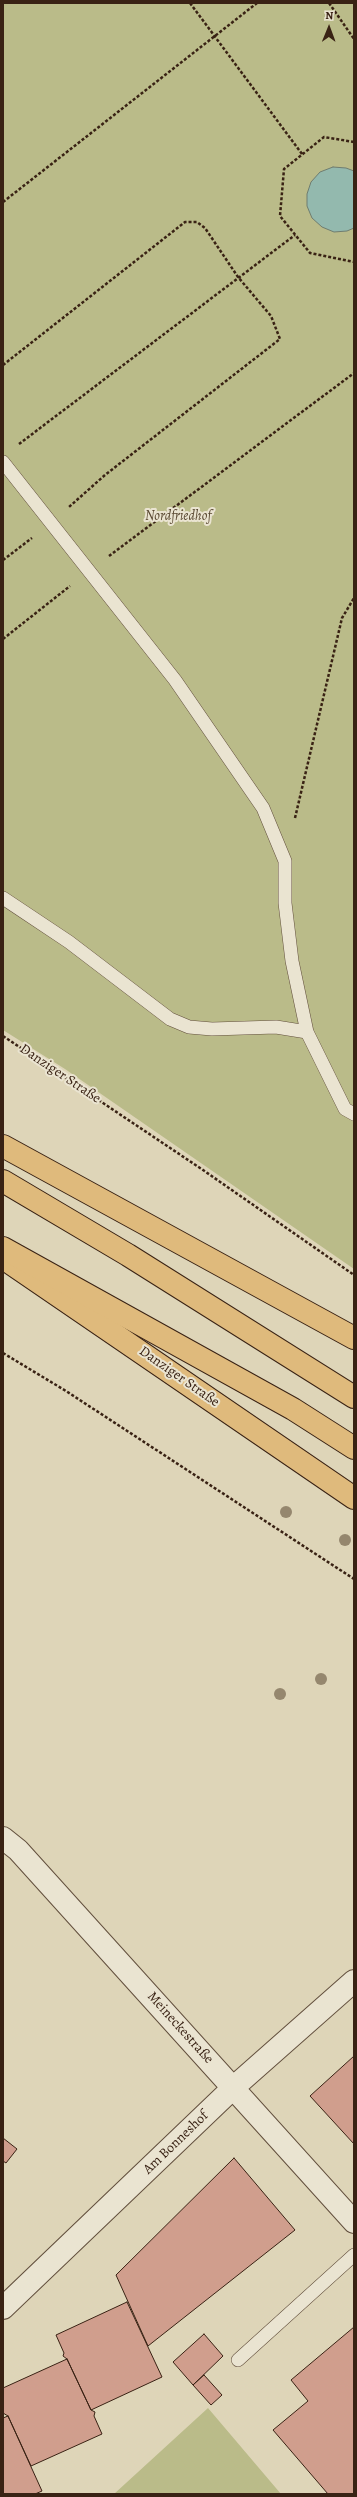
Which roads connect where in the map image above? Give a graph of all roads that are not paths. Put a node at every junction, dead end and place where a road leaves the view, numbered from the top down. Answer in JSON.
{"nodes":[{"id":1,"x":3,"y":462,"type":"edge"},
{"id":2,"x":3,"y":898,"type":"edge"},
{"id":3,"x":307,"y":1032,"type":"junction"},
{"id":4,"x":354,"y":1114,"type":"edge"},
{"id":5,"x":3,"y":1146,"type":"edge"},
{"id":6,"x":3,"y":1181,"type":"edge"},
{"id":7,"x":3,"y":1248,"type":"edge"},
{"id":8,"x":3,"y":1258,"type":"edge"},
{"id":9,"x":354,"y":1338,"type":"edge"},
{"id":10,"x":354,"y":1398,"type":"edge"},
{"id":11,"x":354,"y":1448,"type":"edge"},
{"id":12,"x":354,"y":1498,"type":"edge"},
{"id":13,"x":3,"y":1838,"type":"edge"},
{"id":14,"x":354,"y":1981,"type":"edge"},
{"id":15,"x":234,"y":2087,"type":"junction"},
{"id":16,"x":354,"y":2222,"type":"edge"},
{"id":17,"x":354,"y":2255,"type":"edge"},
{"id":18,"x":3,"y":2308,"type":"edge"},
{"id":19,"x":238,"y":2360,"type":"dead end"}],
"edges":[{"from":1,"to":3,"type":"lane"},
{"from":2,"to":3,"type":"lane"},
{"from":3,"to":4,"type":"lane"},
{"from":5,"to":9,"type":"main road"},
{"from":6,"to":10,"type":"main road"},
{"from":7,"to":11,"type":"main road","name":"Danziger Straße"},
{"from":8,"to":12,"type":"main road","name":"Danziger Straße"},
{"from":13,"to":15,"type":"street","name":"Meineckestraße"},
{"from":14,"to":15,"type":"street","name":"Am Bonneshof"},
{"from":15,"to":16,"type":"street","name":"Meineckestraße"},
{"from":15,"to":18,"type":"street","name":"Am Bonneshof"},
{"from":17,"to":19,"type":"lane"}]}
